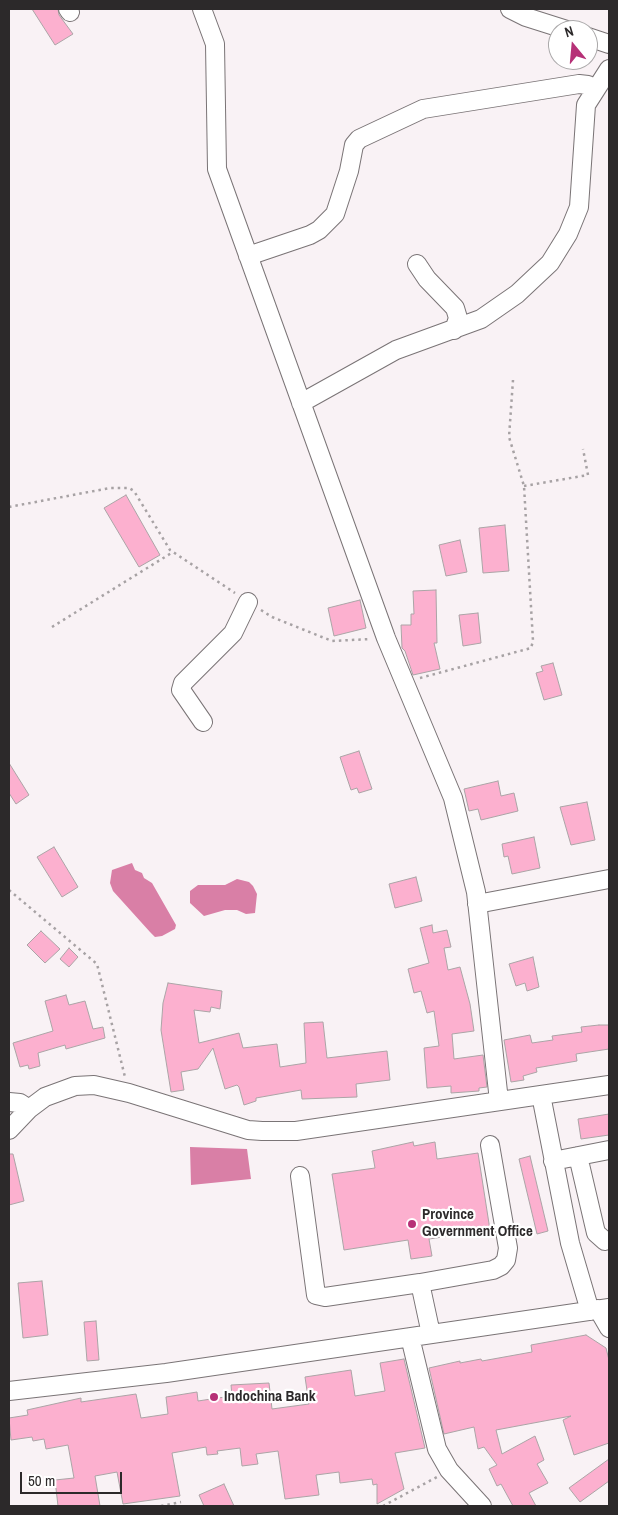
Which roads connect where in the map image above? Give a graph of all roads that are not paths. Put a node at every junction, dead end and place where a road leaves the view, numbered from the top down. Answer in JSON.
{"nodes":[{"id":1,"x":202,"y":9,"type":"edge"},
{"id":2,"x":510,"y":9,"type":"edge"},
{"id":3,"x":548,"y":24,"type":"edge"},
{"id":4,"x":609,"y":69,"type":"edge"},
{"id":5,"x":593,"y":91,"type":"junction"},
{"id":6,"x":248,"y":256,"type":"junction"},
{"id":7,"x":417,"y":264,"type":"dead end"},
{"id":8,"x":454,"y":330,"type":"junction"},
{"id":9,"x":301,"y":403,"type":"junction"},
{"id":10,"x":248,"y":602,"type":"road end"},
{"id":11,"x":203,"y":722,"type":"dead end"},
{"id":12,"x":609,"y":879,"type":"edge"},
{"id":13,"x":477,"y":904,"type":"junction"},
{"id":14,"x":609,"y":1085,"type":"edge"},
{"id":15,"x":541,"y":1095,"type":"junction"},
{"id":16,"x":499,"y":1101,"type":"junction"},
{"id":17,"x":9,"y":1102,"type":"edge"},
{"id":18,"x":29,"y":1109,"type":"junction"},
{"id":19,"x":9,"y":1130,"type":"edge"},
{"id":20,"x":490,"y":1145,"type":"dead end"},
{"id":21,"x":609,"y":1150,"type":"edge"},
{"id":22,"x":578,"y":1156,"type":"junction"},
{"id":23,"x":553,"y":1161,"type":"junction"},
{"id":24,"x":300,"y":1176,"type":"dead end"},
{"id":25,"x":607,"y":1240,"type":"edge"},
{"id":26,"x":570,"y":1243,"type":"junction"},
{"id":27,"x":420,"y":1283,"type":"junction"},
{"id":28,"x":599,"y":1309,"type":"edge"},
{"id":29,"x":609,"y":1328,"type":"edge"},
{"id":30,"x":431,"y":1334,"type":"junction"},
{"id":31,"x":410,"y":1337,"type":"junction"},
{"id":32,"x":9,"y":1391,"type":"edge"},
{"id":33,"x":482,"y":1506,"type":"edge"}],
"edges":[{"from":1,"to":6,"type":"street"},
{"from":2,"to":3,"type":"street"},
{"from":4,"to":5,"type":"street"},
{"from":5,"to":6,"type":"street"},
{"from":5,"to":8,"type":"street"},
{"from":6,"to":9,"type":"street"},
{"from":7,"to":8,"type":"street"},
{"from":8,"to":9,"type":"street"},
{"from":9,"to":13,"type":"street"},
{"from":10,"to":11,"type":"street"},
{"from":12,"to":13,"type":"street"},
{"from":13,"to":16,"type":"street"},
{"from":14,"to":15,"type":"street"},
{"from":15,"to":16,"type":"street"},
{"from":15,"to":23,"type":"street"},
{"from":16,"to":18,"type":"street"},
{"from":17,"to":18,"type":"street"},
{"from":18,"to":19,"type":"street"},
{"from":20,"to":27,"type":"street"},
{"from":21,"to":22,"type":"street"},
{"from":22,"to":23,"type":"street"},
{"from":22,"to":25,"type":"street"},
{"from":23,"to":26,"type":"street"},
{"from":24,"to":27,"type":"street"},
{"from":25,"to":26,"type":"street"},
{"from":26,"to":28,"type":"street"},
{"from":27,"to":30,"type":"street"},
{"from":28,"to":29,"type":"street"},
{"from":28,"to":30,"type":"street"},
{"from":30,"to":31,"type":"street"},
{"from":31,"to":32,"type":"street"},
{"from":31,"to":33,"type":"street"}]}
